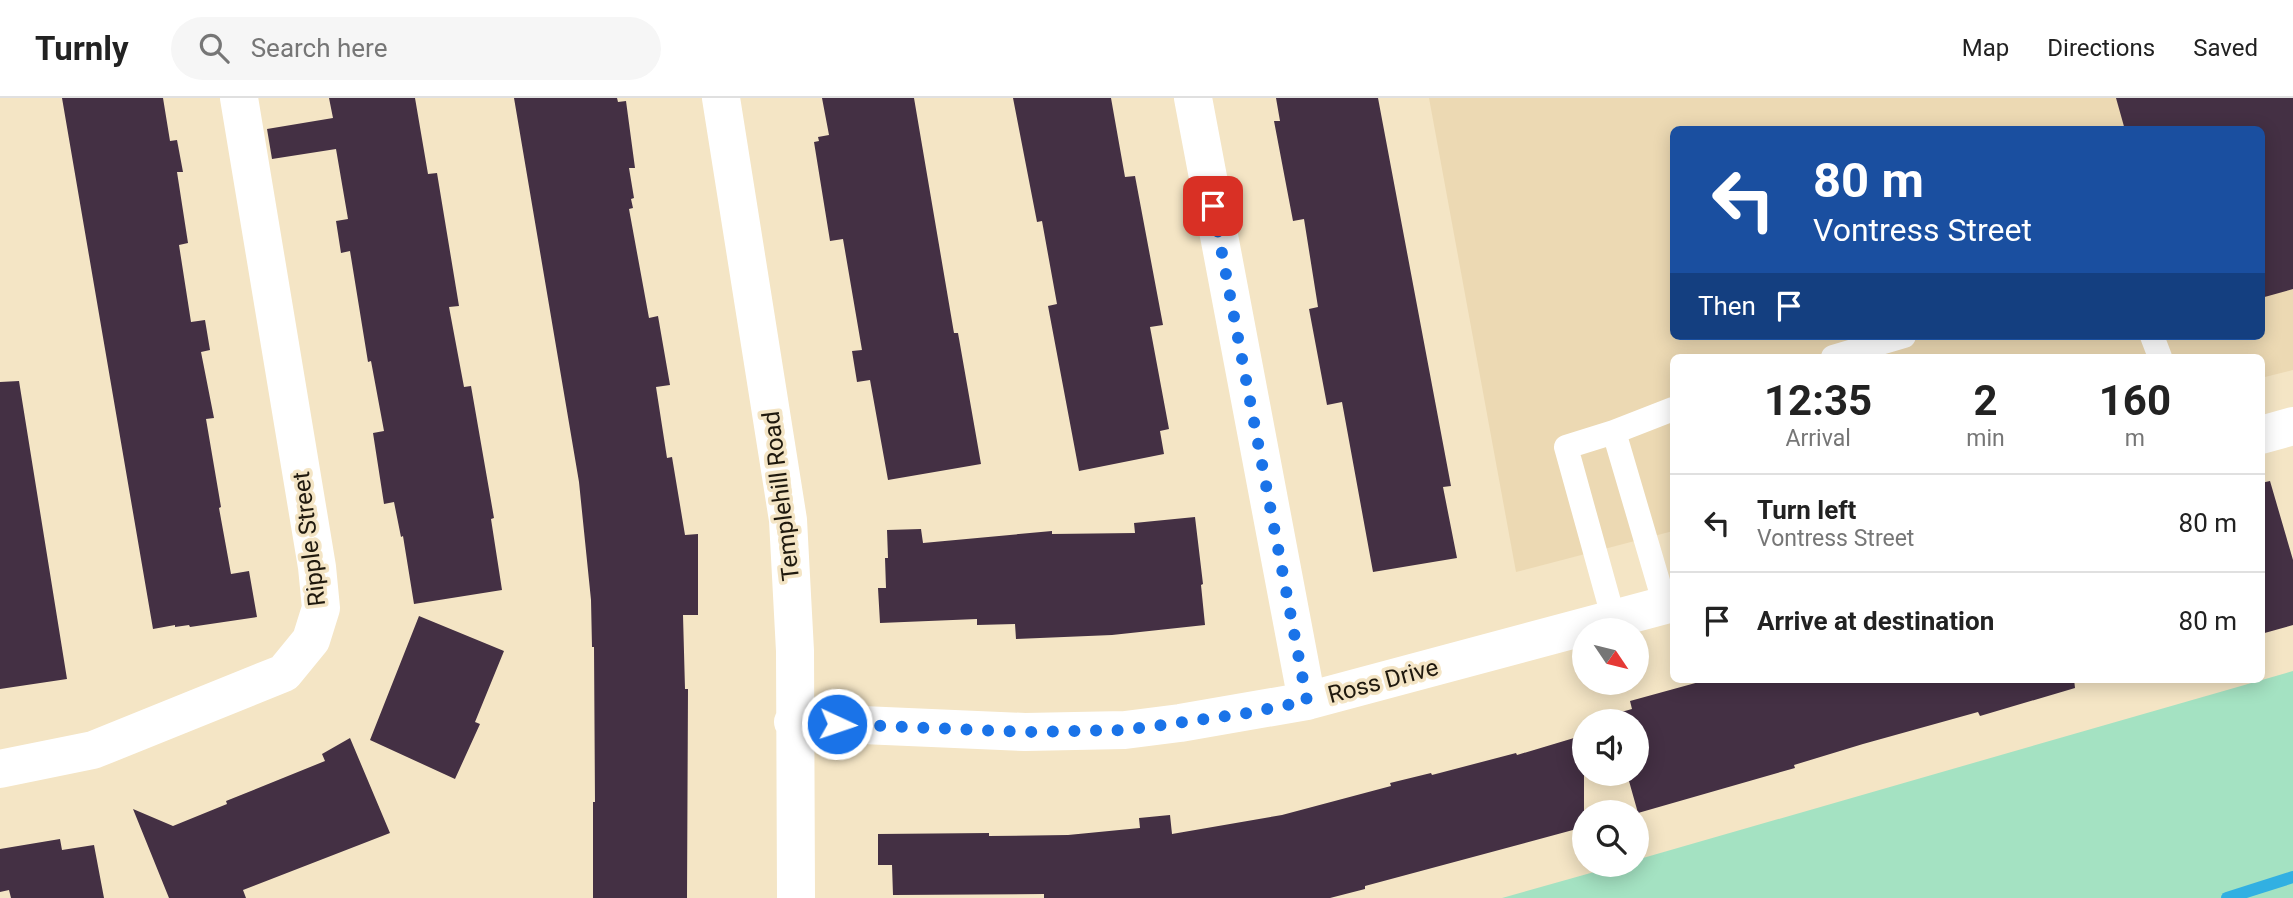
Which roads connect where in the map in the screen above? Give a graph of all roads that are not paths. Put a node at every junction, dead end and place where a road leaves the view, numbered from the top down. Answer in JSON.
{"nodes":[{"id":1,"x":239,"y":98,"type":"edge"},
{"id":2,"x":721,"y":98,"type":"edge"},
{"id":3,"x":1193,"y":98,"type":"edge"},
{"id":4,"x":1890,"y":340,"type":"edge"},
{"id":5,"x":1843,"y":354,"type":"edge"},
{"id":6,"x":1670,"y":410,"type":"edge"},
{"id":7,"x":2293,"y":426,"type":"edge"},
{"id":8,"x":1614,"y":432,"type":"junction"},
{"id":9,"x":2265,"y":434,"type":"edge"},
{"id":10,"x":1669,"y":604,"type":"edge"},
{"id":11,"x":1613,"y":618,"type":"edge"},
{"id":12,"x":1621,"y":618,"type":"edge"},
{"id":13,"x":1572,"y":631,"type":"edge"},
{"id":14,"x":1307,"y":701,"type":"junction"},
{"id":15,"x":793,"y":722,"type":"junction"},
{"id":16,"x":0,"y":769,"type":"edge"},
{"id":17,"x":796,"y":898,"type":"edge"}],
"edges":[{"from":1,"to":16,"type":"street","name":"Ripple Street"},
{"from":2,"to":15,"type":"street","name":"Templehill Road"},
{"from":3,"to":14,"type":"street"},
{"from":4,"to":5,"type":"lane"},
{"from":6,"to":8,"type":"lane"},
{"from":7,"to":9,"type":"street"},
{"from":8,"to":10,"type":"lane"},
{"from":8,"to":11,"type":"lane"},
{"from":10,"to":12,"type":"street","name":"Ross Drive"},
{"from":13,"to":14,"type":"street","name":"Ross Drive"},
{"from":14,"to":15,"type":"street","name":"Ross Drive"},
{"from":15,"to":17,"type":"street","name":"Templehill Road"}]}
